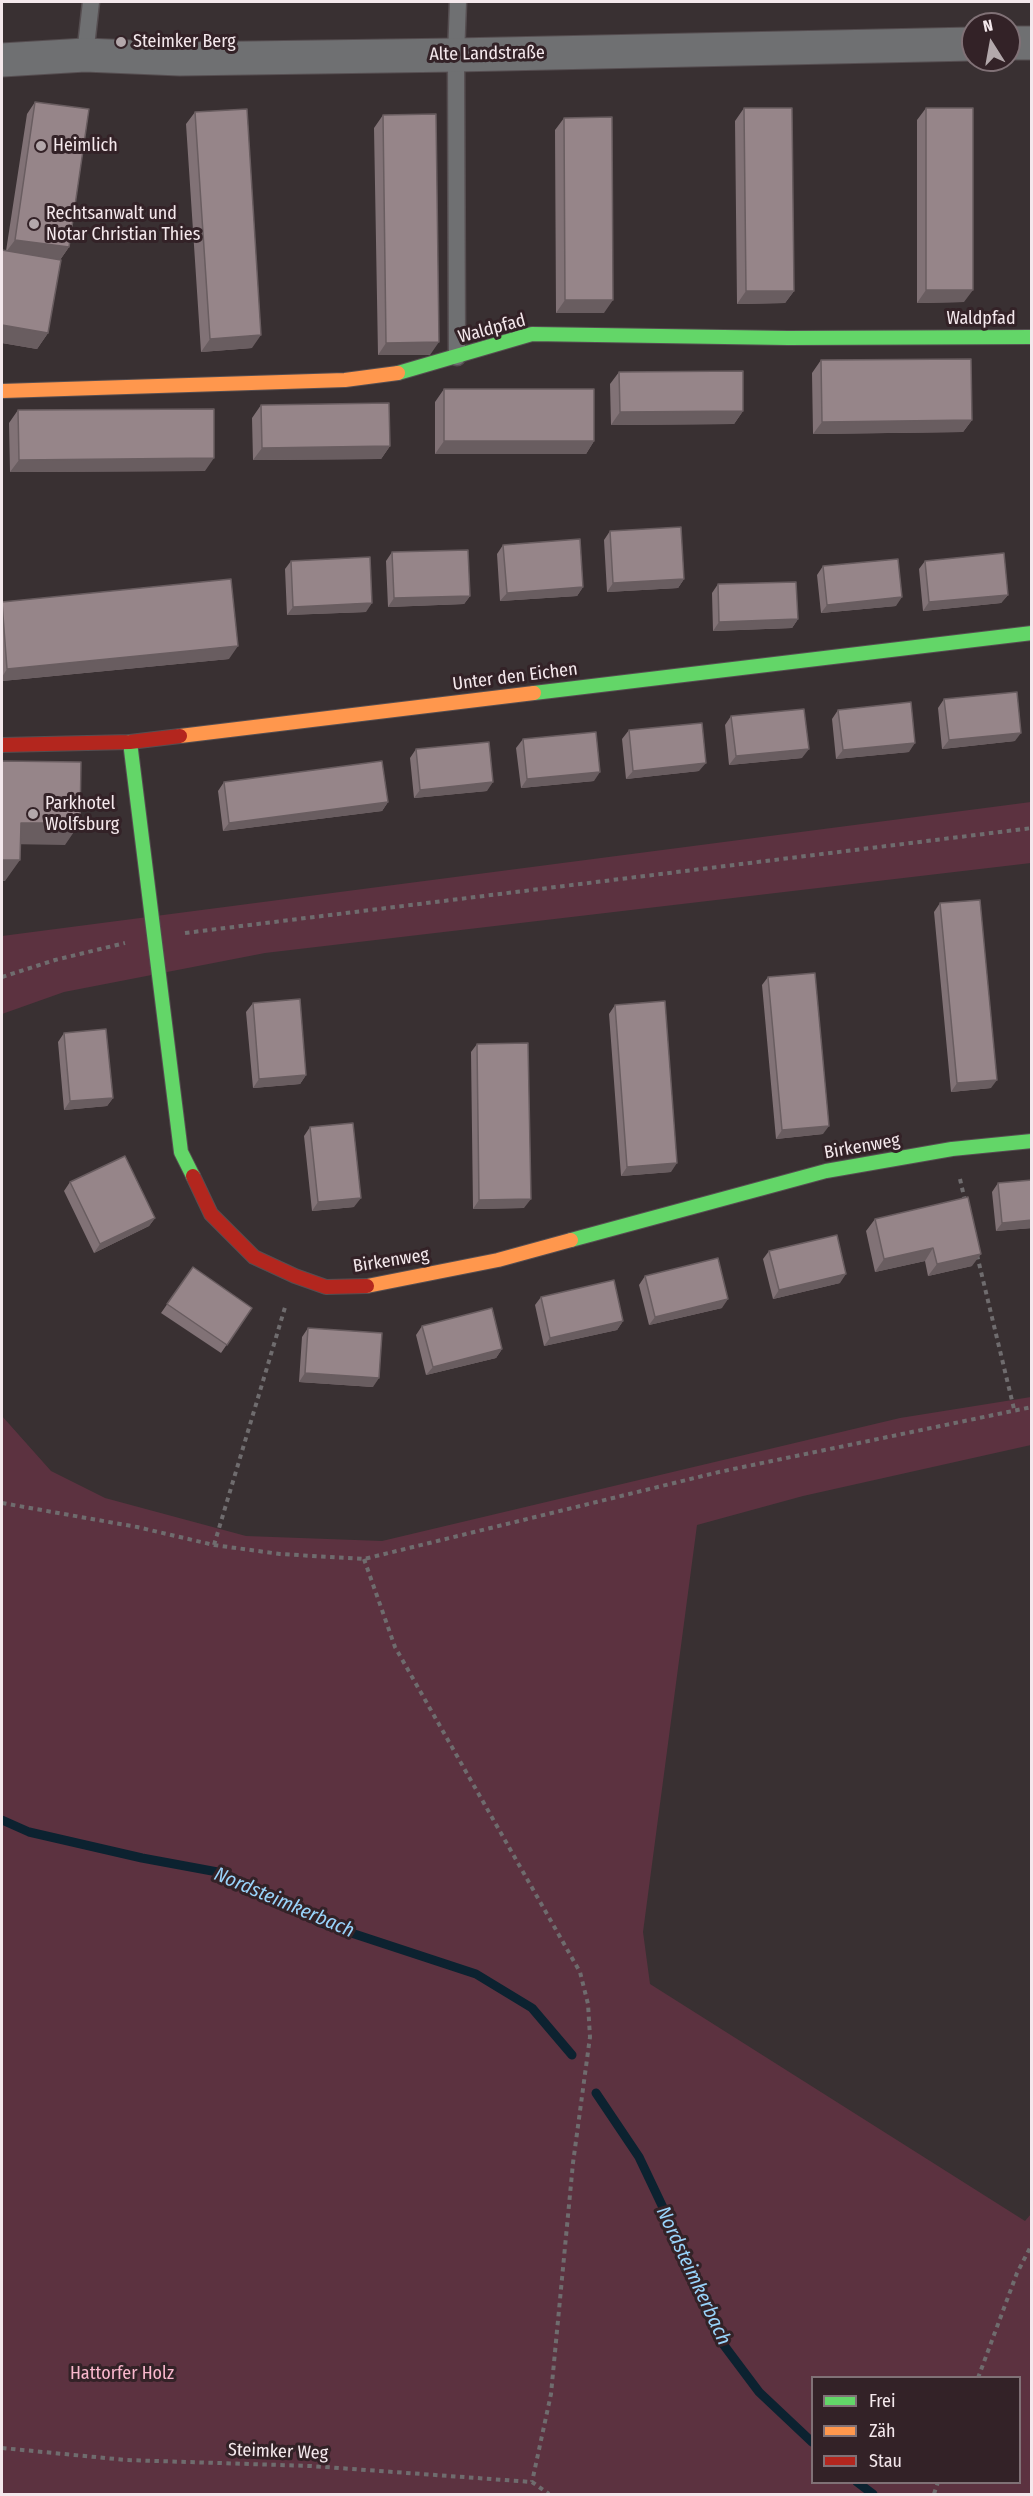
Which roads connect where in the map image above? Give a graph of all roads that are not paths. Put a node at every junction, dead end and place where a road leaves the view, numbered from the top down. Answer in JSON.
{"nodes":[{"id":1,"x":91,"y":2,"type":"edge"},
{"id":2,"x":458,"y":2,"type":"edge"},
{"id":3,"x":961,"y":44,"type":"edge"},
{"id":4,"x":85,"y":55,"type":"junction"},
{"id":5,"x":456,"y":55,"type":"junction"},
{"id":6,"x":2,"y":61,"type":"edge"},
{"id":7,"x":1032,"y":336,"type":"edge"},
{"id":8,"x":457,"y":357,"type":"junction"},
{"id":9,"x":2,"y":391,"type":"edge"},
{"id":10,"x":1032,"y":633,"type":"edge"},
{"id":11,"x":130,"y":742,"type":"junction"},
{"id":12,"x":2,"y":746,"type":"edge"},
{"id":13,"x":1032,"y":1141,"type":"edge"}],
"edges":[{"from":1,"to":4,"type":"lane"},
{"from":2,"to":5,"type":"lane"},
{"from":3,"to":5,"type":"street","name":"Alte Landstraße"},
{"from":4,"to":5,"type":"street","name":"Alte Landstraße"},
{"from":4,"to":6,"type":"street","name":"Alte Landstraße"},
{"from":5,"to":8,"type":"lane"},
{"from":7,"to":8,"type":"street","name":"Waldpfad"},
{"from":8,"to":9,"type":"street","name":"Waldpfad"},
{"from":10,"to":11,"type":"street","name":"Unter den Eichen"},
{"from":11,"to":12,"type":"street","name":"Unter den Eichen"},
{"from":11,"to":13,"type":"street","name":"Birkenweg"}]}
